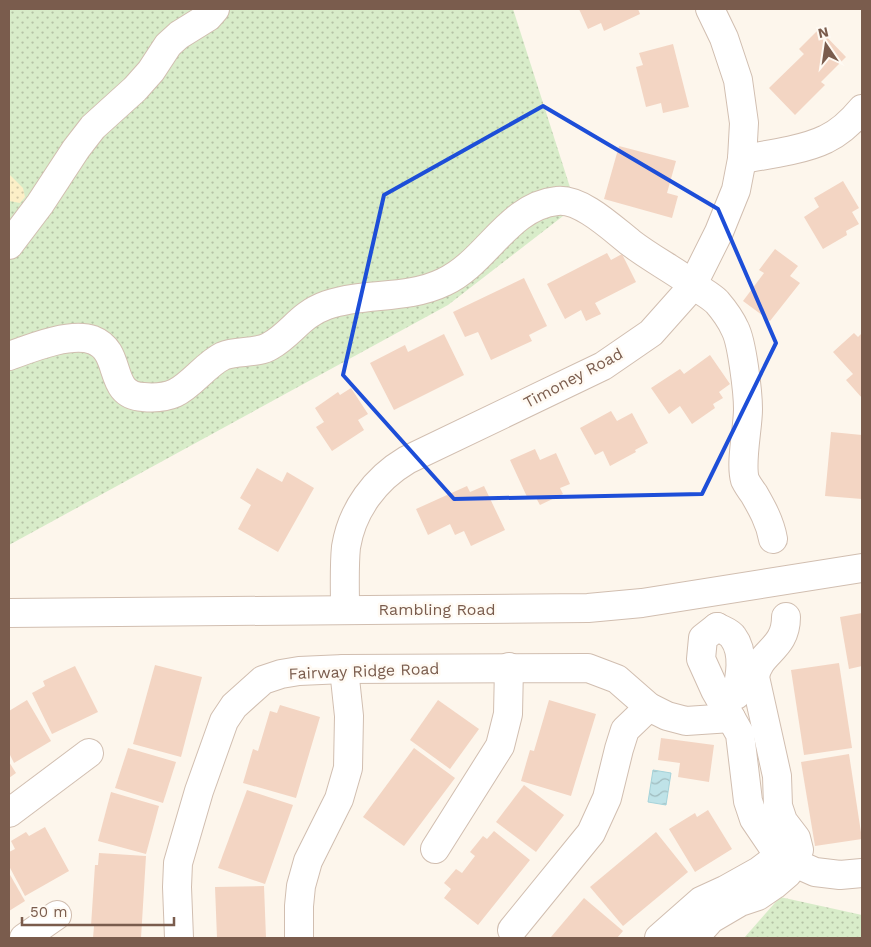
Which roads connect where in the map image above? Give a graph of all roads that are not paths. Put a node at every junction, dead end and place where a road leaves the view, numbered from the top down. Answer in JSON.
{"nodes":[{"id":1,"x":215,"y":9,"type":"edge"},
{"id":2,"x":710,"y":9,"type":"edge"},
{"id":3,"x":862,"y":109,"type":"edge"},
{"id":4,"x":742,"y":159,"type":"junction"},
{"id":5,"x":9,"y":245,"type":"edge"},
{"id":6,"x":693,"y":284,"type":"junction"},
{"id":7,"x":9,"y":356,"type":"edge"},
{"id":8,"x":773,"y":539,"type":"dead end"},
{"id":9,"x":862,"y":568,"type":"edge"},
{"id":10,"x":711,"y":592,"type":"junction"},
{"id":11,"x":345,"y":609,"type":"junction"},
{"id":12,"x":9,"y":613,"type":"edge"},
{"id":13,"x":786,"y":617,"type":"dead end"},
{"id":14,"x":716,"y":627,"type":"junction"},
{"id":15,"x":509,"y":667,"type":"junction"},
{"id":16,"x":344,"y":669,"type":"junction"},
{"id":17,"x":740,"y":674,"type":"junction"},
{"id":18,"x":709,"y":677,"type":"junction"},
{"id":19,"x":649,"y":707,"type":"junction"},
{"id":20,"x":731,"y":718,"type":"junction"},
{"id":21,"x":89,"y":754,"type":"dead end"},
{"id":22,"x":9,"y":812,"type":"edge"},
{"id":23,"x":435,"y":849,"type":"dead end"},
{"id":24,"x":786,"y":859,"type":"junction"},
{"id":25,"x":862,"y":873,"type":"edge"},
{"id":26,"x":58,"y":915,"type":"dead end"},
{"id":27,"x":512,"y":930,"type":"dead end"},
{"id":28,"x":24,"y":938,"type":"edge"},
{"id":29,"x":180,"y":938,"type":"edge"},
{"id":30,"x":299,"y":938,"type":"edge"},
{"id":31,"x":659,"y":938,"type":"edge"},
{"id":32,"x":694,"y":938,"type":"edge"}],
"edges":[{"from":1,"to":5,"type":"street"},
{"from":2,"to":4,"type":"street","name":"Timoney Road"},
{"from":3,"to":4,"type":"street"},
{"from":4,"to":6,"type":"street","name":"Timoney Road"},
{"from":6,"to":7,"type":"street"},
{"from":6,"to":8,"type":"street"},
{"from":6,"to":11,"type":"street","name":"Timoney Road"},
{"from":9,"to":10,"type":"street","name":"Rambling Road"},
{"from":10,"to":11,"type":"street","name":"Rambling Road"},
{"from":10,"to":14,"type":"street"},
{"from":11,"to":12,"type":"street","name":"Rambling Road"},
{"from":13,"to":24,"type":"street"},
{"from":14,"to":17,"type":"street"},
{"from":14,"to":18,"type":"street"},
{"from":15,"to":16,"type":"street","name":"Fairway Ridge Road"},
{"from":15,"to":19,"type":"street","name":"Fairway Ridge Road"},
{"from":15,"to":23,"type":"street"},
{"from":16,"to":29,"type":"street","name":"Fairway Ridge Road"},
{"from":16,"to":30,"type":"street"},
{"from":17,"to":18,"type":"street"},
{"from":17,"to":20,"type":"street"},
{"from":18,"to":20,"type":"street"},
{"from":19,"to":20,"type":"street","name":"Fairway Ridge Road"},
{"from":19,"to":27,"type":"street"},
{"from":20,"to":24,"type":"street"},
{"from":21,"to":22,"type":"street"},
{"from":24,"to":25,"type":"street"},
{"from":24,"to":31,"type":"street"},
{"from":24,"to":32,"type":"street"},
{"from":26,"to":28,"type":"street"}]}
